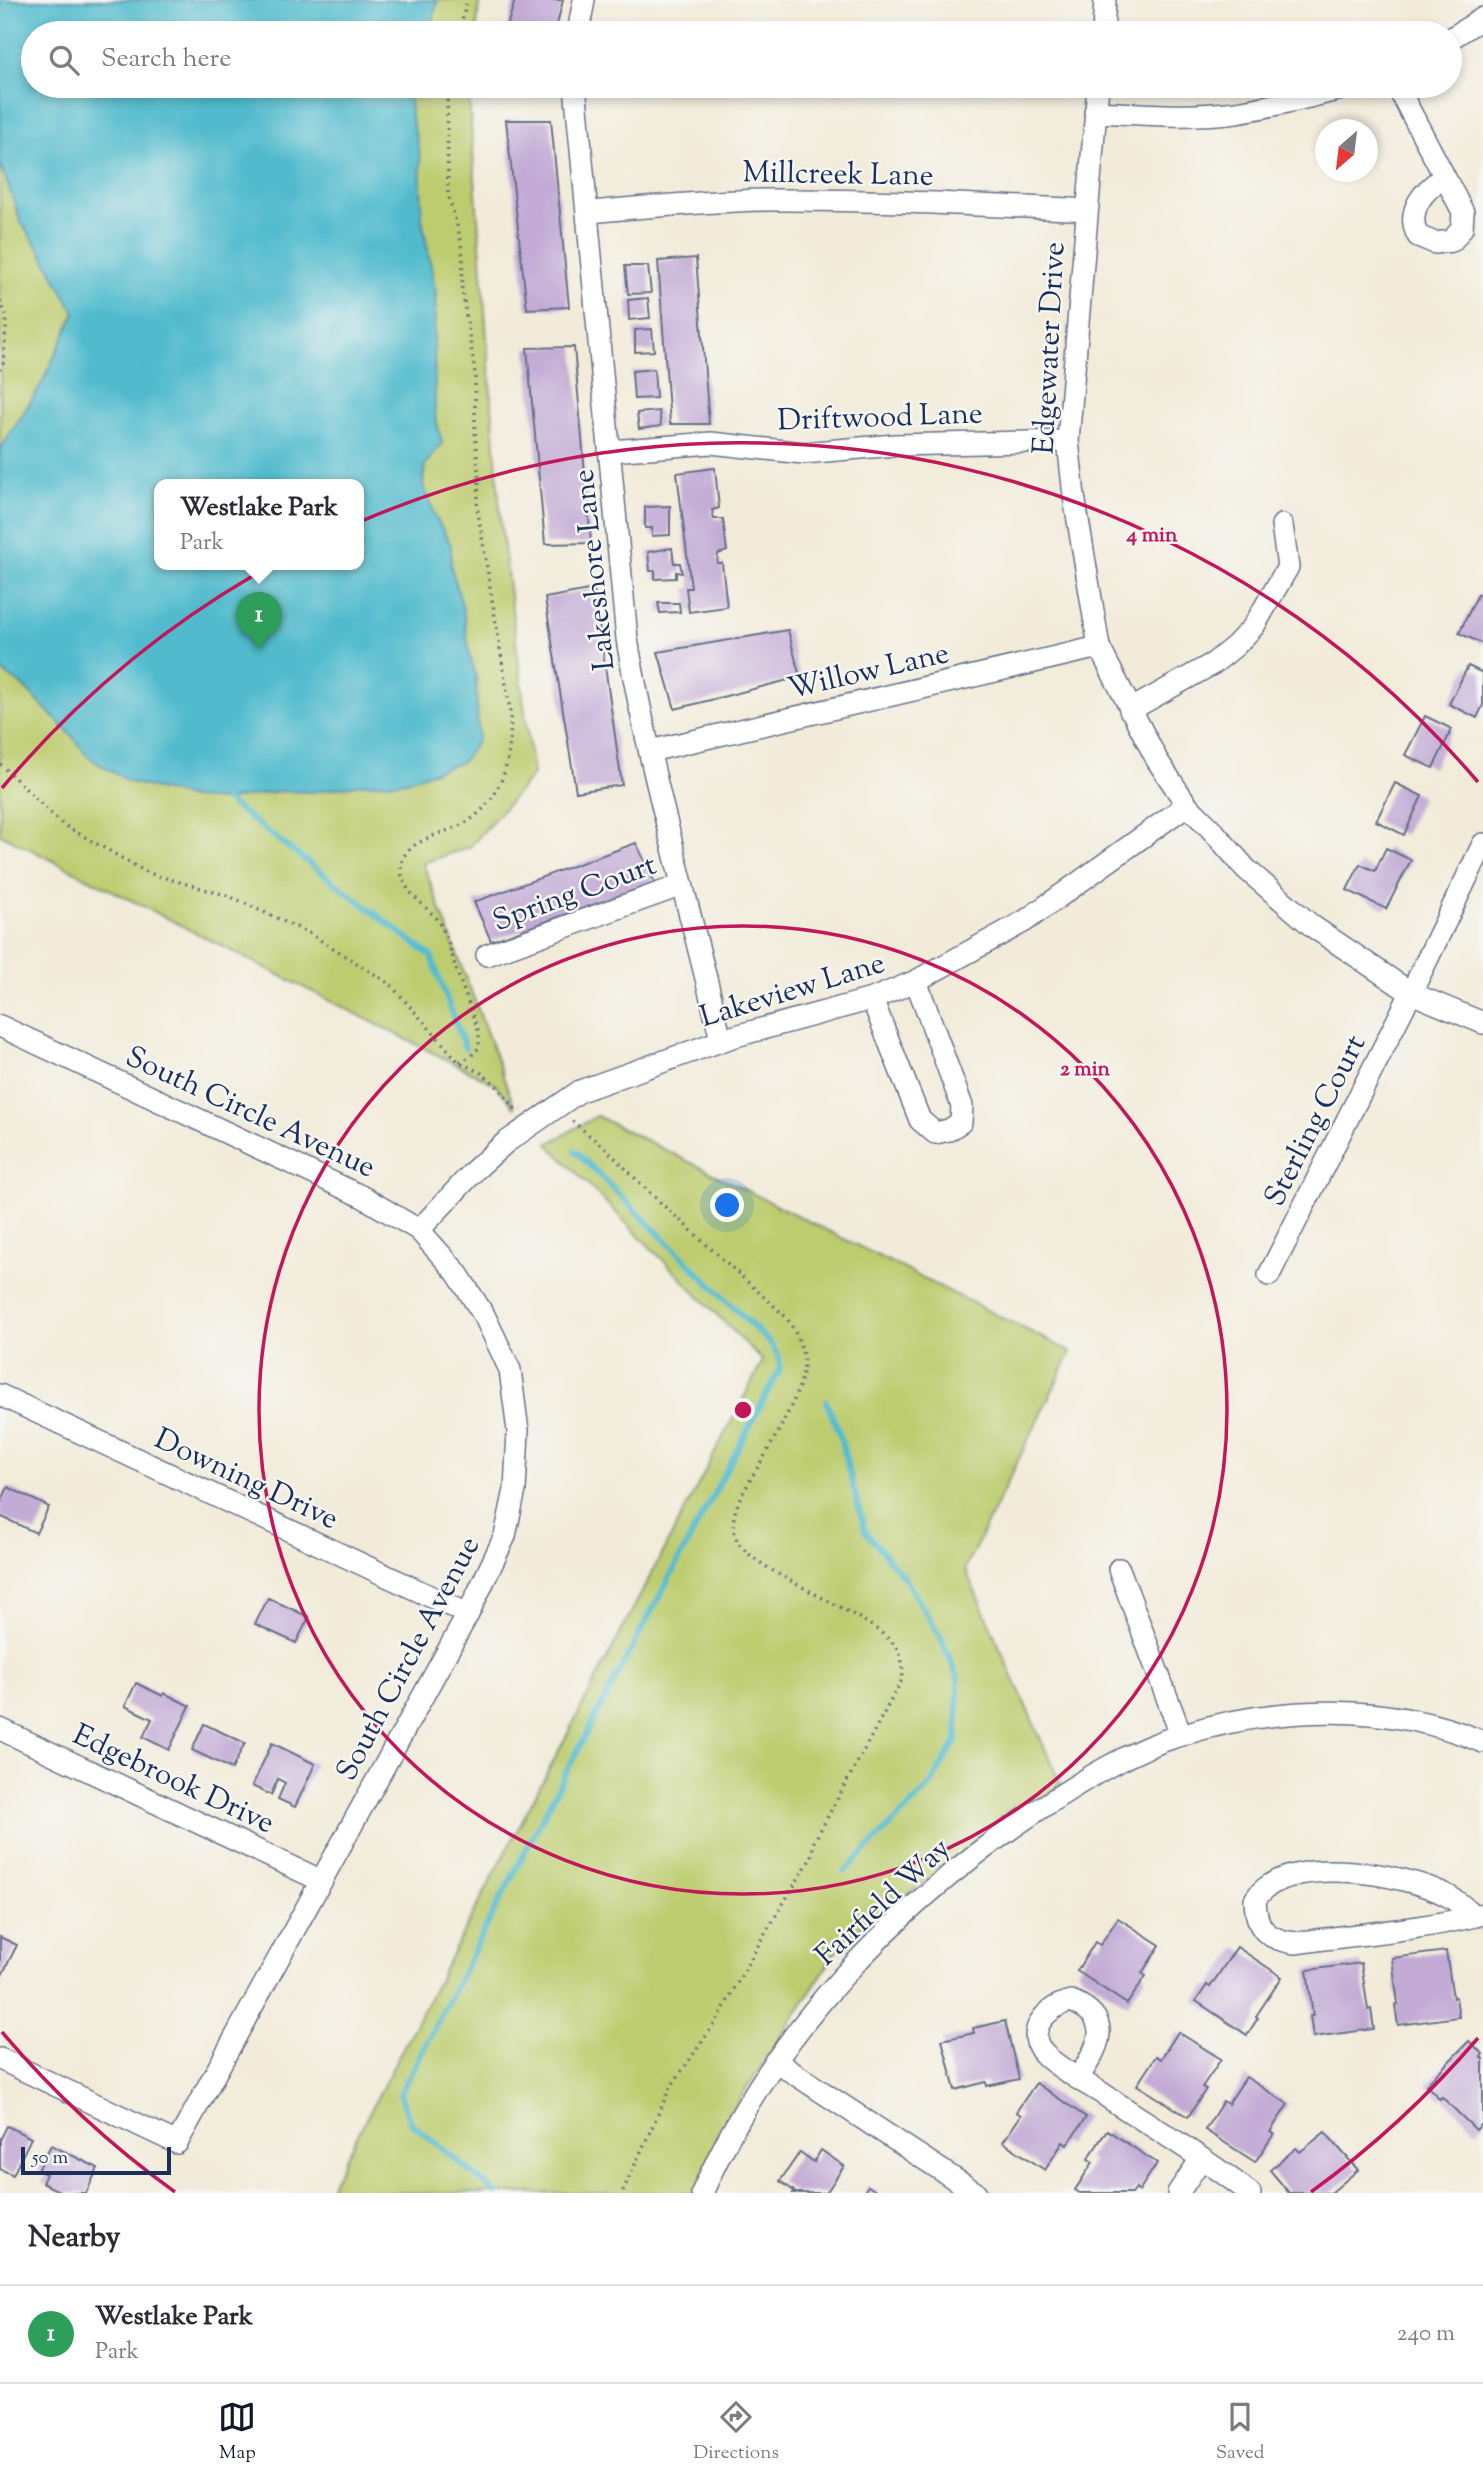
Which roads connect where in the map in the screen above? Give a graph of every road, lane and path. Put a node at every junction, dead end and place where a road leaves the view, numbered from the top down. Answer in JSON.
{"nodes":[{"id":1,"x":467,"y":0,"type":"edge"},
{"id":2,"x":584,"y":0,"type":"edge"},
{"id":3,"x":1105,"y":0,"type":"edge"},
{"id":4,"x":1483,"y":18,"type":"edge"},
{"id":5,"x":462,"y":21,"type":"edge"},
{"id":6,"x":580,"y":21,"type":"edge"},
{"id":7,"x":1104,"y":21,"type":"edge"},
{"id":8,"x":1462,"y":31,"type":"edge"},
{"id":9,"x":447,"y":98,"type":"edge"},
{"id":10,"x":576,"y":98,"type":"edge"},
{"id":11,"x":1097,"y":98,"type":"edge"},
{"id":12,"x":1308,"y":98,"type":"edge"},
{"id":13,"x":1403,"y":98,"type":"edge"},
{"id":14,"x":1095,"y":112,"type":"junction"},
{"id":15,"x":1444,"y":177,"type":"dead end"},
{"id":16,"x":1086,"y":210,"type":"junction"},
{"id":17,"x":589,"y":212,"type":"junction"},
{"id":18,"x":0,"y":301,"type":"edge"},
{"id":19,"x":0,"y":370,"type":"edge"},
{"id":20,"x":1069,"y":441,"type":"junction"},
{"id":21,"x":611,"y":451,"type":"junction"},
{"id":22,"x":1282,"y":525,"type":"dead end"},
{"id":23,"x":1099,"y":648,"type":"junction"},
{"id":24,"x":1130,"y":710,"type":"junction"},
{"id":25,"x":650,"y":751,"type":"junction"},
{"id":26,"x":0,"y":764,"type":"edge"},
{"id":27,"x":1188,"y":805,"type":"junction"},
{"id":28,"x":1483,"y":844,"type":"edge"},
{"id":29,"x":682,"y":885,"type":"junction"},
{"id":30,"x":486,"y":955,"type":"dead end"},
{"id":31,"x":916,"y":981,"type":"junction"},
{"id":32,"x":1411,"y":993,"type":"junction"},
{"id":33,"x":872,"y":999,"type":"junction"},
{"id":34,"x":1483,"y":1023,"type":"edge"},
{"id":35,"x":0,"y":1026,"type":"edge"},
{"id":36,"x":721,"y":1040,"type":"junction"},
{"id":37,"x":459,"y":1062,"type":"junction"},
{"id":38,"x":546,"y":1113,"type":"junction"},
{"id":39,"x":419,"y":1230,"type":"junction"},
{"id":40,"x":1269,"y":1275,"type":"dead end"},
{"id":41,"x":0,"y":1395,"type":"edge"},
{"id":42,"x":1119,"y":1569,"type":"dead end"},
{"id":43,"x":468,"y":1614,"type":"junction"},
{"id":44,"x":0,"y":1729,"type":"edge"},
{"id":45,"x":1181,"y":1735,"type":"junction"},
{"id":46,"x":1483,"y":1742,"type":"edge"},
{"id":47,"x":322,"y":1881,"type":"junction"},
{"id":48,"x":1478,"y":1915,"type":"edge"},
{"id":49,"x":0,"y":2059,"type":"edge"},
{"id":50,"x":775,"y":2061,"type":"junction"},
{"id":51,"x":1079,"y":2078,"type":"dead end"},
{"id":52,"x":1201,"y":2159,"type":"junction"},
{"id":53,"x":622,"y":2193,"type":"edge"},
{"id":54,"x":702,"y":2193,"type":"edge"},
{"id":55,"x":976,"y":2193,"type":"edge"},
{"id":56,"x":1178,"y":2193,"type":"edge"},
{"id":57,"x":1250,"y":2193,"type":"edge"}],
"edges":[{"from":1,"to":5,"type":"path"},
{"from":2,"to":6,"type":"street"},
{"from":3,"to":7,"type":"street"},
{"from":4,"to":8,"type":"street"},
{"from":9,"to":37,"type":"path"},
{"from":10,"to":17,"type":"street","name":"Lakeshore Lane"},
{"from":11,"to":14,"type":"street","name":"Edgewater Drive"},
{"from":12,"to":14,"type":"street"},
{"from":13,"to":15,"type":"street"},
{"from":14,"to":16,"type":"street","name":"Edgewater Drive"},
{"from":16,"to":17,"type":"street","name":"Millcreek Lane"},
{"from":16,"to":20,"type":"street","name":"Edgewater Drive"},
{"from":17,"to":21,"type":"street","name":"Lakeshore Lane"},
{"from":18,"to":19,"type":"path"},
{"from":20,"to":21,"type":"street","name":"Driftwood Lane"},
{"from":20,"to":23,"type":"street","name":"Edgewater Drive"},
{"from":21,"to":25,"type":"street","name":"Lakeshore Lane"},
{"from":22,"to":24,"type":"street"},
{"from":23,"to":24,"type":"street","name":"Edgewater Drive"},
{"from":23,"to":25,"type":"street","name":"Willow Lane"},
{"from":24,"to":27,"type":"street","name":"Edgewater Drive"},
{"from":25,"to":29,"type":"street","name":"Lakeshore Lane"},
{"from":26,"to":37,"type":"path"},
{"from":27,"to":31,"type":"street","name":"Lakeview Lane"},
{"from":27,"to":32,"type":"street","name":"Edgewater Drive"},
{"from":28,"to":32,"type":"street","name":"Sterling Court"},
{"from":29,"to":30,"type":"street","name":"Spring Court"},
{"from":29,"to":36,"type":"street","name":"Lakeshore Lane"},
{"from":31,"to":33,"type":"street","name":"Lakeview Lane"},
{"from":31,"to":33,"type":"street"},
{"from":32,"to":34,"type":"street","name":"Edgewater Drive"},
{"from":32,"to":40,"type":"street","name":"Sterling Court"},
{"from":33,"to":36,"type":"street","name":"Lakeview Lane"},
{"from":35,"to":39,"type":"street","name":"South Circle Avenue"},
{"from":36,"to":38,"type":"street","name":"Lakeview Lane"},
{"from":37,"to":38,"type":"path"},
{"from":38,"to":39,"type":"street","name":"Lakeview Lane"},
{"from":38,"to":53,"type":"path"},
{"from":39,"to":43,"type":"street","name":"South Circle Avenue"},
{"from":41,"to":43,"type":"street","name":"Downing Drive"},
{"from":42,"to":45,"type":"street"},
{"from":43,"to":47,"type":"street","name":"South Circle Avenue"},
{"from":44,"to":47,"type":"street","name":"Edgebrook Drive"},
{"from":45,"to":46,"type":"street","name":"Fairfield Way"},
{"from":45,"to":50,"type":"street","name":"Fairfield Way"},
{"from":47,"to":49,"type":"street","name":"South Circle Avenue"},
{"from":48,"to":48,"type":"street"},
{"from":50,"to":54,"type":"street","name":"Fairfield Way"},
{"from":50,"to":55,"type":"street"},
{"from":51,"to":52,"type":"street"},
{"from":52,"to":56,"type":"street"},
{"from":52,"to":57,"type":"street"}]}
